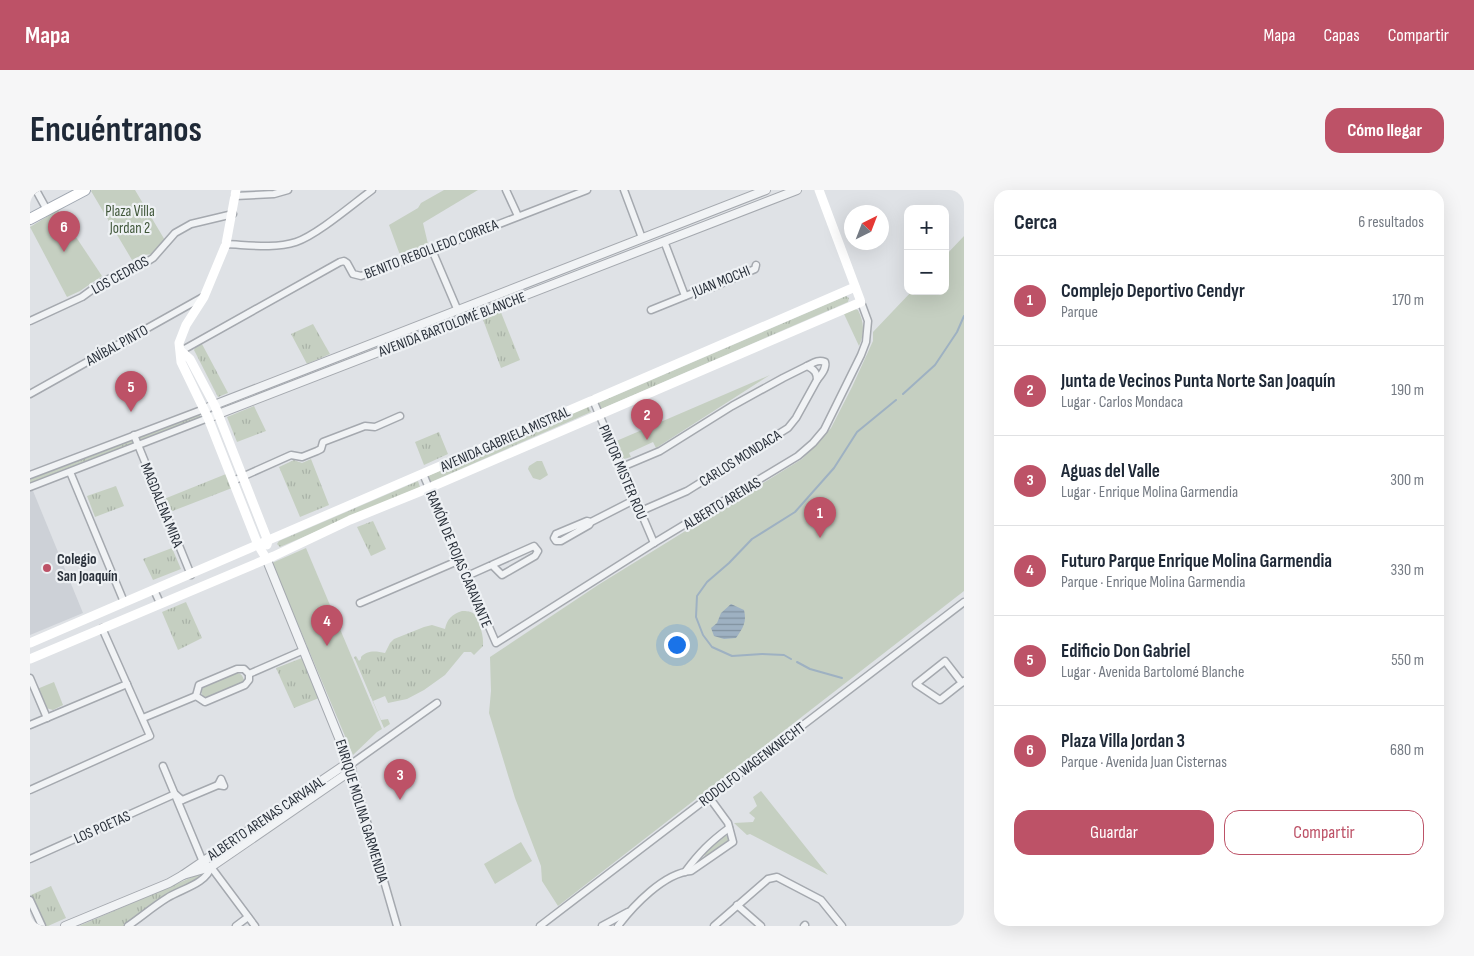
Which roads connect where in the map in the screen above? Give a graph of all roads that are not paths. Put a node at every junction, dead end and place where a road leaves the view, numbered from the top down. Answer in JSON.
{"nodes":[{"id":1,"x":36,"y":190,"type":"edge"},
{"id":2,"x":86,"y":190,"type":"edge"},
{"id":3,"x":288,"y":190,"type":"edge"},
{"id":4,"x":372,"y":190,"type":"edge"},
{"id":5,"x":506,"y":190,"type":"edge"},
{"id":6,"x":587,"y":190,"type":"edge"},
{"id":7,"x":624,"y":190,"type":"edge"},
{"id":8,"x":766,"y":190,"type":"edge"},
{"id":9,"x":797,"y":190,"type":"edge"},
{"id":10,"x":819,"y":190,"type":"edge"},
{"id":11,"x":235,"y":193,"type":"edge"},
{"id":12,"x":569,"y":193,"type":"edge"},
{"id":13,"x":48,"y":210,"type":"junction"},
{"id":14,"x":233,"y":214,"type":"junction"},
{"id":15,"x":518,"y":216,"type":"junction"},
{"id":16,"x":30,"y":219,"type":"edge"},
{"id":17,"x":642,"y":238,"type":"junction"},
{"id":18,"x":664,"y":241,"type":"junction"},
{"id":19,"x":226,"y":244,"type":"junction"},
{"id":20,"x":432,"y":250,"type":"junction"},
{"id":21,"x":756,"y":265,"type":"dead end"},
{"id":22,"x":855,"y":286,"type":"junction"},
{"id":23,"x":685,"y":296,"type":"junction"},
{"id":24,"x":204,"y":297,"type":"junction"},
{"id":25,"x":861,"y":302,"type":"junction"},
{"id":26,"x":651,"y":310,"type":"dead end"},
{"id":27,"x":458,"y":311,"type":"junction"},
{"id":28,"x":30,"y":321,"type":"edge"},
{"id":29,"x":181,"y":351,"type":"junction"},
{"id":30,"x":807,"y":366,"type":"junction"},
{"id":31,"x":311,"y":368,"type":"junction"},
{"id":32,"x":315,"y":376,"type":"junction"},
{"id":33,"x":817,"y":380,"type":"junction"},
{"id":34,"x":30,"y":394,"type":"edge"},
{"id":35,"x":592,"y":400,"type":"junction"},
{"id":36,"x":204,"y":409,"type":"junction"},
{"id":37,"x":216,"y":411,"type":"junction"},
{"id":38,"x":599,"y":415,"type":"junction"},
{"id":39,"x":400,"y":416,"type":"dead end"},
{"id":40,"x":208,"y":418,"type":"junction"},
{"id":41,"x":134,"y":435,"type":"junction"},
{"id":42,"x":138,"y":446,"type":"junction"},
{"id":43,"x":101,"y":448,"type":"junction"},
{"id":44,"x":106,"y":458,"type":"junction"},
{"id":45,"x":622,"y":467,"type":"junction"},
{"id":46,"x":70,"y":472,"type":"junction"},
{"id":47,"x":423,"y":474,"type":"junction"},
{"id":48,"x":30,"y":475,"type":"edge"},
{"id":49,"x":242,"y":476,"type":"junction"},
{"id":50,"x":233,"y":481,"type":"junction"},
{"id":51,"x":30,"y":487,"type":"edge"},
{"id":52,"x":429,"y":488,"type":"junction"},
{"id":53,"x":636,"y":499,"type":"junction"},
{"id":54,"x":641,"y":511,"type":"junction"},
{"id":55,"x":591,"y":522,"type":"junction"},
{"id":56,"x":268,"y":541,"type":"junction"},
{"id":57,"x":654,"y":544,"type":"junction"},
{"id":58,"x":258,"y":546,"type":"junction"},
{"id":59,"x":266,"y":558,"type":"junction"},
{"id":60,"x":460,"y":560,"type":"junction"},
{"id":61,"x":492,"y":565,"type":"junction"},
{"id":62,"x":191,"y":575,"type":"junction"},
{"id":63,"x":467,"y":576,"type":"junction"},
{"id":64,"x":154,"y":590,"type":"junction"},
{"id":65,"x":124,"y":602,"type":"junction"},
{"id":66,"x":964,"y":602,"type":"edge"},
{"id":67,"x":160,"y":603,"type":"junction"},
{"id":68,"x":360,"y":603,"type":"dead end"},
{"id":69,"x":102,"y":628,"type":"junction"},
{"id":70,"x":30,"y":643,"type":"edge"},
{"id":71,"x":496,"y":643,"type":"joint"},
{"id":72,"x":304,"y":650,"type":"junction"},
{"id":73,"x":30,"y":659,"type":"edge"},
{"id":74,"x":249,"y":674,"type":"junction"},
{"id":75,"x":30,"y":678,"type":"edge"},
{"id":76,"x":963,"y":682,"type":"edge"},
{"id":77,"x":127,"y":684,"type":"junction"},
{"id":78,"x":196,"y":696,"type":"junction"},
{"id":79,"x":437,"y":703,"type":"dead end"},
{"id":80,"x":47,"y":718,"type":"junction"},
{"id":81,"x":142,"y":718,"type":"junction"},
{"id":82,"x":30,"y":725,"type":"edge"},
{"id":83,"x":163,"y":766,"type":"dead end"},
{"id":84,"x":351,"y":766,"type":"junction"},
{"id":85,"x":218,"y":785,"type":"dead end"},
{"id":86,"x":30,"y":790,"type":"edge"},
{"id":87,"x":175,"y":794,"type":"junction"},
{"id":88,"x":709,"y":797,"type":"junction"},
{"id":89,"x":180,"y":801,"type":"junction"},
{"id":90,"x":730,"y":828,"type":"junction"},
{"id":91,"x":700,"y":852,"type":"junction"},
{"id":92,"x":30,"y":859,"type":"edge"},
{"id":93,"x":707,"y":861,"type":"junction"},
{"id":94,"x":203,"y":862,"type":"junction"},
{"id":95,"x":211,"y":867,"type":"junction"},
{"id":96,"x":685,"y":872,"type":"junction"},
{"id":97,"x":183,"y":875,"type":"junction"},
{"id":98,"x":30,"y":900,"type":"edge"},
{"id":99,"x":737,"y":905,"type":"junction"},
{"id":100,"x":629,"y":912,"type":"junction"},
{"id":101,"x":248,"y":917,"type":"junction"},
{"id":102,"x":606,"y":925,"type":"edge"},
{"id":103,"x":42,"y":926,"type":"edge"},
{"id":104,"x":65,"y":926,"type":"edge"},
{"id":105,"x":128,"y":926,"type":"edge"},
{"id":106,"x":236,"y":926,"type":"edge"},
{"id":107,"x":254,"y":926,"type":"edge"},
{"id":108,"x":397,"y":926,"type":"edge"},
{"id":109,"x":540,"y":926,"type":"edge"},
{"id":110,"x":618,"y":926,"type":"edge"},
{"id":111,"x":714,"y":926,"type":"edge"},
{"id":112,"x":761,"y":926,"type":"edge"},
{"id":113,"x":842,"y":926,"type":"edge"}],
"edges":[{"from":1,"to":13,"type":"street"},
{"from":2,"to":13,"type":"main road"},
{"from":3,"to":11,"type":"street"},
{"from":4,"to":19,"type":"street"},
{"from":5,"to":15,"type":"street"},
{"from":6,"to":12,"type":"street","name":"BENITO REBOLLEDO CORREA"},
{"from":7,"to":17,"type":"street"},
{"from":8,"to":17,"type":"street","name":"AVENIDA BARTOLOMÉ BLANCHE"},
{"from":9,"to":18,"type":"street","name":"AVENIDA BARTOLOMÉ BLANCHE"},
{"from":10,"to":22,"type":"main road"},
{"from":11,"to":14,"type":"main road","name":"ENRIQUE MOLINA GARMENDIA"},
{"from":12,"to":15,"type":"street","name":"BENITO REBOLLEDO CORREA"},
{"from":13,"to":16,"type":"main road"},
{"from":14,"to":19,"type":"main road","name":"ENRIQUE MOLINA GARMENDIA"},
{"from":14,"to":28,"type":"street","name":"LOS CEDROS"},
{"from":15,"to":20,"type":"street","name":"BENITO REBOLLEDO CORREA"},
{"from":17,"to":27,"type":"street","name":"AVENIDA BARTOLOMÉ BLANCHE"},
{"from":18,"to":23,"type":"street","name":"JUAN MOCHI"},
{"from":18,"to":32,"type":"street","name":"AVENIDA BARTOLOMÉ BLANCHE"},
{"from":19,"to":24,"type":"main road","name":"ENRIQUE MOLINA GARMENDIA"},
{"from":20,"to":27,"type":"street"},
{"from":20,"to":29,"type":"street","name":"BENITO REBOLLEDO CORREA"},
{"from":21,"to":23,"type":"street","name":"JUAN MOCHI"},
{"from":22,"to":25,"type":"main road"},
{"from":22,"to":35,"type":"main road","name":"AVENIDA GABRIELA MISTRAL"},
{"from":23,"to":26,"type":"street","name":"JUAN MOCHI"},
{"from":24,"to":29,"type":"main road","name":"ENRIQUE MOLINA GARMENDIA"},
{"from":24,"to":34,"type":"street","name":"ANÍBAL PINTO"},
{"from":25,"to":38,"type":"main road","name":"AVENIDA GABRIELA MISTRAL"},
{"from":25,"to":57,"type":"street","name":"ALBERTO ARENAS"},
{"from":27,"to":31,"type":"street","name":"AVENIDA BARTOLOMÉ BLANCHE"},
{"from":29,"to":36,"type":"main road","name":"ENRIQUE MOLINA GARMENDIA"},
{"from":29,"to":37,"type":"main road","name":"ENRIQUE MOLINA GARMENDIA"},
{"from":30,"to":33,"type":"street"},
{"from":30,"to":33,"type":"street","name":"CARLOS MONDACA"},
{"from":30,"to":45,"type":"street","name":"CARLOS MONDACA"},
{"from":31,"to":32,"type":"street"},
{"from":31,"to":37,"type":"street","name":"AVENIDA BARTOLOMÉ BLANCHE"},
{"from":32,"to":37,"type":"street","name":"AVENIDA BARTOLOMÉ BLANCHE"},
{"from":33,"to":54,"type":"street","name":"CARLOS MONDACA"},
{"from":35,"to":38,"type":"street","name":"PINTOR MISTER ROU"},
{"from":35,"to":47,"type":"main road","name":"AVENIDA GABRIELA MISTRAL"},
{"from":36,"to":37,"type":"street","name":"AVENIDA BARTOLOMÉ BLANCHE"},
{"from":36,"to":40,"type":"main road","name":"ENRIQUE MOLINA GARMENDIA"},
{"from":36,"to":41,"type":"street","name":"AVENIDA BARTOLOMÉ BLANCHE"},
{"from":37,"to":40,"type":"street","name":"AVENIDA BARTOLOMÉ BLANCHE"},
{"from":37,"to":49,"type":"main road","name":"ENRIQUE MOLINA GARMENDIA"},
{"from":38,"to":45,"type":"street","name":"PINTOR MISTER ROU"},
{"from":38,"to":52,"type":"main road","name":"AVENIDA GABRIELA MISTRAL"},
{"from":39,"to":49,"type":"street"},
{"from":40,"to":42,"type":"street","name":"AVENIDA BARTOLOMÉ BLANCHE"},
{"from":40,"to":50,"type":"main road","name":"ENRIQUE MOLINA GARMENDIA"},
{"from":41,"to":42,"type":"street","name":"MAGDALENA MIRA"},
{"from":41,"to":43,"type":"street","name":"AVENIDA BARTOLOMÉ BLANCHE"},
{"from":42,"to":44,"type":"street","name":"AVENIDA BARTOLOMÉ BLANCHE"},
{"from":42,"to":62,"type":"street","name":"MAGDALENA MIRA"},
{"from":43,"to":44,"type":"street"},
{"from":43,"to":48,"type":"street","name":"AVENIDA BARTOLOMÉ BLANCHE"},
{"from":44,"to":46,"type":"street","name":"AVENIDA BARTOLOMÉ BLANCHE"},
{"from":45,"to":53,"type":"street","name":"PINTOR MISTER ROU"},
{"from":46,"to":51,"type":"street","name":"AVENIDA BARTOLOMÉ BLANCHE"},
{"from":46,"to":65,"type":"street"},
{"from":47,"to":52,"type":"street","name":"RAMÓN DE ROJAS CARAVANTE"},
{"from":47,"to":56,"type":"main road","name":"AVENIDA GABRIELA MISTRAL"},
{"from":49,"to":50,"type":"street"},
{"from":49,"to":56,"type":"main road","name":"ENRIQUE MOLINA GARMENDIA"},
{"from":50,"to":58,"type":"main road","name":"ENRIQUE MOLINA GARMENDIA"},
{"from":52,"to":59,"type":"main road","name":"AVENIDA GABRIELA MISTRAL"},
{"from":52,"to":60,"type":"street","name":"RAMÓN DE ROJAS CARAVANTE"},
{"from":53,"to":54,"type":"street","name":"PINTOR MISTER ROU"},
{"from":53,"to":55,"type":"street"},
{"from":54,"to":57,"type":"street","name":"PINTOR MISTER ROU"},
{"from":55,"to":55,"type":"street"},
{"from":56,"to":58,"type":"main road","name":"AVENIDA GABRIELA MISTRAL"},
{"from":56,"to":59,"type":"main road","name":"ENRIQUE MOLINA GARMENDIA"},
{"from":57,"to":71,"type":"street","name":"ALBERTO ARENAS"},
{"from":58,"to":59,"type":"main road","name":"ENRIQUE MOLINA GARMENDIA"},
{"from":58,"to":62,"type":"main road","name":"AVENIDA GABRIELA MISTRAL"},
{"from":59,"to":67,"type":"main road","name":"AVENIDA GABRIELA MISTRAL"},
{"from":59,"to":72,"type":"street","name":"ENRIQUE MOLINA GARMENDIA"},
{"from":60,"to":63,"type":"street","name":"RAMÓN DE ROJAS CARAVANTE"},
{"from":60,"to":68,"type":"street"},
{"from":61,"to":61,"type":"street"},
{"from":61,"to":63,"type":"street"},
{"from":62,"to":64,"type":"main road","name":"AVENIDA GABRIELA MISTRAL"},
{"from":63,"to":71,"type":"street","name":"RAMÓN DE ROJAS CARAVANTE"},
{"from":64,"to":65,"type":"main road","name":"AVENIDA GABRIELA MISTRAL"},
{"from":64,"to":67,"type":"street"},
{"from":65,"to":70,"type":"main road","name":"AVENIDA GABRIELA MISTRAL"},
{"from":66,"to":88,"type":"street","name":"RODOLFO WAGENKNECHT"},
{"from":67,"to":69,"type":"main road","name":"AVENIDA GABRIELA MISTRAL"},
{"from":69,"to":73,"type":"main road","name":"AVENIDA GABRIELA MISTRAL"},
{"from":69,"to":77,"type":"street"},
{"from":72,"to":74,"type":"street"},
{"from":72,"to":84,"type":"street","name":"ENRIQUE MOLINA GARMENDIA"},
{"from":74,"to":78,"type":"street"},
{"from":74,"to":78,"type":"street"},
{"from":75,"to":80,"type":"street"},
{"from":76,"to":76,"type":"street"},
{"from":77,"to":80,"type":"street"},
{"from":77,"to":81,"type":"street"},
{"from":78,"to":81,"type":"street"},
{"from":79,"to":84,"type":"street"},
{"from":80,"to":82,"type":"street"},
{"from":81,"to":86,"type":"street"},
{"from":83,"to":87,"type":"street"},
{"from":84,"to":94,"type":"street","name":"ALBERTO ARENAS CARVAJAL"},
{"from":84,"to":95,"type":"street","name":"ALBERTO ARENAS CARVAJAL"},
{"from":84,"to":108,"type":"street","name":"ENRIQUE MOLINA GARMENDIA"},
{"from":85,"to":89,"type":"street"},
{"from":87,"to":89,"type":"street"},
{"from":87,"to":92,"type":"street","name":"LOS POETAS"},
{"from":88,"to":90,"type":"street"},
{"from":88,"to":109,"type":"street","name":"RODOLFO WAGENKNECHT"},
{"from":89,"to":94,"type":"street"},
{"from":90,"to":91,"type":"street"},
{"from":90,"to":93,"type":"street"},
{"from":91,"to":93,"type":"street"},
{"from":91,"to":96,"type":"street"},
{"from":93,"to":96,"type":"street"},
{"from":94,"to":95,"type":"street"},
{"from":94,"to":97,"type":"street","name":"ALBERTO ARENAS CARVAJAL"},
{"from":95,"to":97,"type":"street","name":"ALBERTO ARENAS CARVAJAL"},
{"from":95,"to":101,"type":"street"},
{"from":95,"to":105,"type":"street"},
{"from":96,"to":100,"type":"street"},
{"from":97,"to":104,"type":"street","name":"ALBERTO ARENAS CARVAJAL"},
{"from":98,"to":103,"type":"street"},
{"from":99,"to":111,"type":"street"},
{"from":99,"to":112,"type":"street"},
{"from":99,"to":113,"type":"street"},
{"from":100,"to":102,"type":"street"},
{"from":100,"to":110,"type":"street"},
{"from":101,"to":106,"type":"street"},
{"from":101,"to":107,"type":"street"}]}
